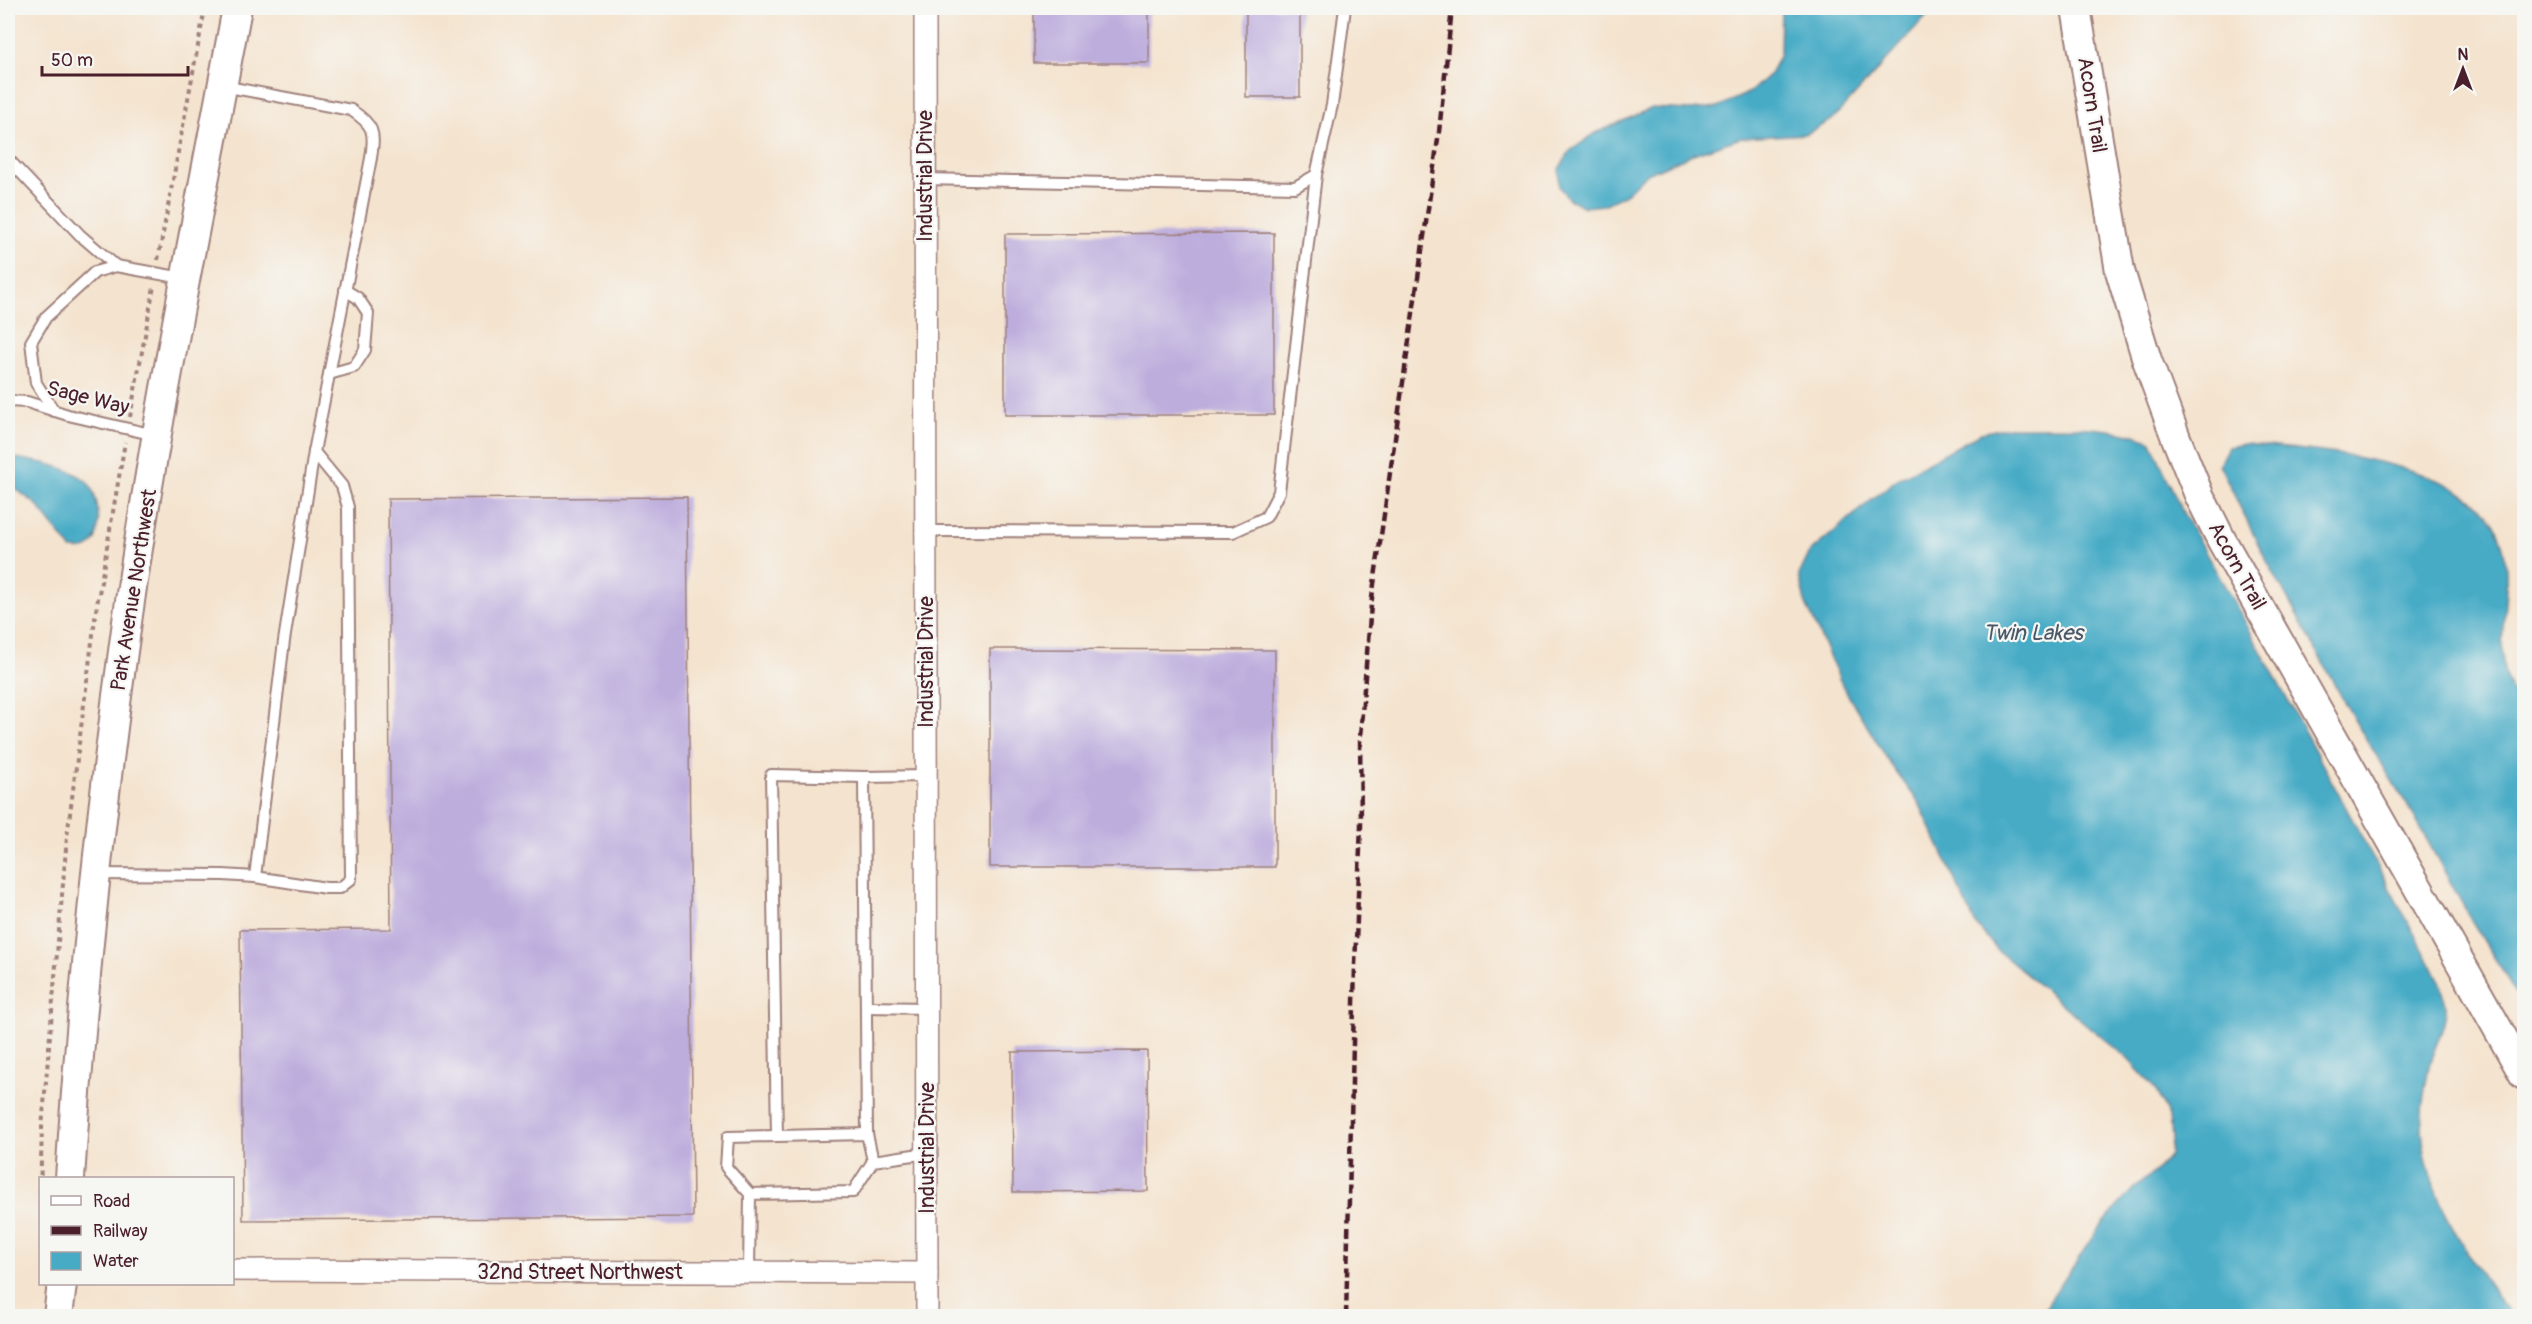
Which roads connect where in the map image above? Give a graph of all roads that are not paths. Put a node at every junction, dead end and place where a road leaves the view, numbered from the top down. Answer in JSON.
{"nodes":[{"id":1,"x":237,"y":8,"type":"edge"},
{"id":2,"x":925,"y":8,"type":"edge"},
{"id":3,"x":1345,"y":8,"type":"edge"},
{"id":4,"x":2076,"y":8,"type":"edge"},
{"id":5,"x":222,"y":86,"type":"junction"},
{"id":6,"x":8,"y":159,"type":"edge"},
{"id":7,"x":1316,"y":175,"type":"junction"},
{"id":8,"x":925,"y":179,"type":"junction"},
{"id":9,"x":116,"y":266,"type":"junction"},
{"id":10,"x":187,"y":279,"type":"junction"},
{"id":11,"x":345,"y":290,"type":"junction"},
{"id":12,"x":329,"y":374,"type":"junction"},
{"id":13,"x":8,"y":401,"type":"edge"},
{"id":14,"x":54,"y":411,"type":"junction"},
{"id":15,"x":158,"y":435,"type":"junction"},
{"id":16,"x":314,"y":452,"type":"junction"},
{"id":17,"x":926,"y":531,"type":"junction"},
{"id":18,"x":926,"y":776,"type":"junction"},
{"id":19,"x":864,"y":777,"type":"junction"},
{"id":20,"x":95,"y":874,"type":"junction"},
{"id":21,"x":255,"y":877,"type":"junction"},
{"id":22,"x":866,"y":1007,"type":"junction"},
{"id":23,"x":927,"y":1008,"type":"junction"},
{"id":24,"x":2524,"y":1075,"type":"edge"},
{"id":25,"x":867,"y":1134,"type":"junction"},
{"id":26,"x":777,"y":1136,"type":"junction"},
{"id":27,"x":927,"y":1154,"type":"junction"},
{"id":28,"x":873,"y":1161,"type":"junction"},
{"id":29,"x":70,"y":1177,"type":"edge"},
{"id":30,"x":750,"y":1194,"type":"junction"},
{"id":31,"x":234,"y":1270,"type":"edge"},
{"id":32,"x":749,"y":1272,"type":"junction"},
{"id":33,"x":927,"y":1273,"type":"junction"},
{"id":34,"x":62,"y":1285,"type":"edge"},
{"id":35,"x":58,"y":1317,"type":"edge"},
{"id":36,"x":927,"y":1317,"type":"edge"}],
"edges":[{"from":1,"to":5,"type":"street","name":"Park Avenue Northwest"},
{"from":2,"to":8,"type":"street","name":"Industrial Drive"},
{"from":3,"to":7,"type":"lane"},
{"from":4,"to":24,"type":"street","name":"Acorn Trail"},
{"from":5,"to":10,"type":"street","name":"Park Avenue Northwest"},
{"from":5,"to":11,"type":"lane"},
{"from":6,"to":9,"type":"lane"},
{"from":7,"to":8,"type":"lane"},
{"from":7,"to":17,"type":"lane"},
{"from":8,"to":17,"type":"street","name":"Industrial Drive"},
{"from":9,"to":10,"type":"lane"},
{"from":9,"to":14,"type":"lane"},
{"from":10,"to":15,"type":"street","name":"Park Avenue Northwest"},
{"from":11,"to":12,"type":"lane"},
{"from":11,"to":12,"type":"lane"},
{"from":12,"to":16,"type":"lane"},
{"from":13,"to":14,"type":"lane","name":"Sage Way"},
{"from":14,"to":15,"type":"lane","name":"Sage Way"},
{"from":15,"to":20,"type":"street","name":"Park Avenue Northwest"},
{"from":16,"to":21,"type":"lane"},
{"from":16,"to":21,"type":"lane"},
{"from":17,"to":18,"type":"street","name":"Industrial Drive"},
{"from":18,"to":19,"type":"lane"},
{"from":18,"to":23,"type":"street","name":"Industrial Drive"},
{"from":19,"to":22,"type":"lane"},
{"from":19,"to":26,"type":"lane"},
{"from":20,"to":21,"type":"lane"},
{"from":20,"to":29,"type":"street","name":"Park Avenue Northwest"},
{"from":22,"to":23,"type":"lane"},
{"from":22,"to":25,"type":"lane"},
{"from":23,"to":27,"type":"street","name":"Industrial Drive"},
{"from":25,"to":26,"type":"lane"},
{"from":25,"to":28,"type":"lane"},
{"from":26,"to":30,"type":"lane"},
{"from":27,"to":28,"type":"lane"},
{"from":27,"to":33,"type":"street","name":"Industrial Drive"},
{"from":28,"to":30,"type":"lane"},
{"from":30,"to":32,"type":"lane"},
{"from":31,"to":32,"type":"street","name":"32nd Street Northwest"},
{"from":32,"to":33,"type":"street","name":"32nd Street Northwest"},
{"from":33,"to":36,"type":"street","name":"Industrial Drive"},
{"from":34,"to":35,"type":"street"}]}
